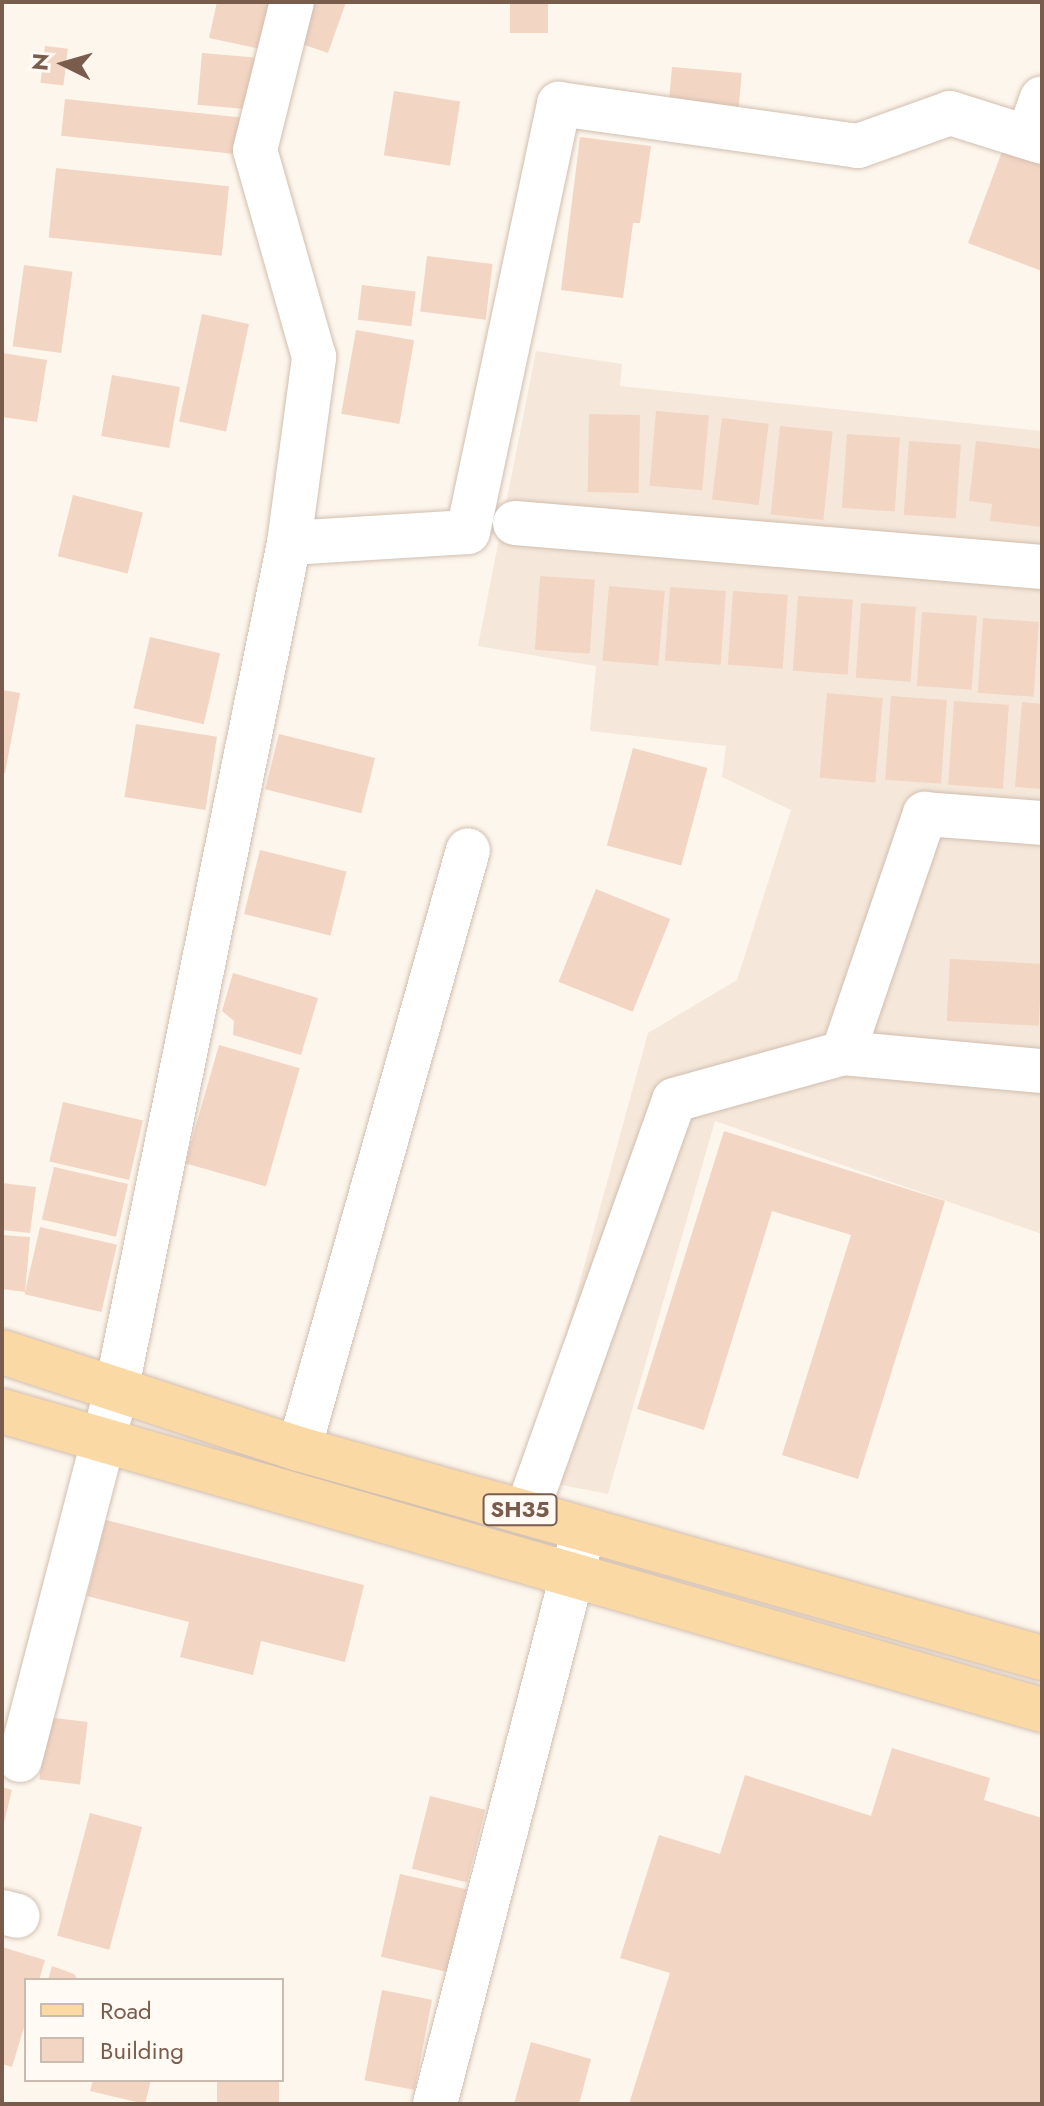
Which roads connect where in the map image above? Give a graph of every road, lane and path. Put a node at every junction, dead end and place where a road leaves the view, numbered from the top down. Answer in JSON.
{"nodes":[{"id":1,"x":292,"y":2,"type":"edge"},
{"id":2,"x":1037,"y":126,"type":"edge"},
{"id":3,"x":515,"y":523,"type":"dead end"},
{"id":4,"x":289,"y":543,"type":"junction"},
{"id":5,"x":1042,"y":567,"type":"edge"},
{"id":6,"x":1042,"y":823,"type":"edge"},
{"id":7,"x":468,"y":850,"type":"dead end"},
{"id":8,"x":843,"y":1053,"type":"junction"},
{"id":9,"x":1042,"y":1071,"type":"edge"},
{"id":10,"x":2,"y":1352,"type":"edge"},
{"id":11,"x":117,"y":1387,"type":"junction"},
{"id":12,"x":2,"y":1411,"type":"edge"},
{"id":13,"x":103,"y":1439,"type":"junction"},
{"id":14,"x":299,"y":1449,"type":"junction"},
{"id":15,"x":527,"y":1511,"type":"junction"},
{"id":16,"x":584,"y":1527,"type":"junction"},
{"id":17,"x":571,"y":1577,"type":"junction"},
{"id":18,"x":1042,"y":1658,"type":"edge"},
{"id":19,"x":1042,"y":1710,"type":"edge"},
{"id":20,"x":20,"y":1760,"type":"dead end"},
{"id":21,"x":435,"y":2104,"type":"edge"}],
"edges":[{"from":1,"to":4,"type":"street"},
{"from":2,"to":4,"type":"street"},
{"from":3,"to":5,"type":"street"},
{"from":4,"to":11,"type":"street"},
{"from":6,"to":8,"type":"street"},
{"from":7,"to":14,"type":"street"},
{"from":8,"to":9,"type":"street"},
{"from":8,"to":15,"type":"street"},
{"from":10,"to":11,"type":"main road","number":"SH35"},
{"from":11,"to":13,"type":"street"},
{"from":11,"to":14,"type":"main road","number":"SH35"},
{"from":12,"to":13,"type":"main road","number":"SH35"},
{"from":13,"to":17,"type":"main road","number":"SH35"},
{"from":13,"to":20,"type":"street"},
{"from":14,"to":15,"type":"main road","number":"SH35"},
{"from":15,"to":16,"type":"main road","number":"SH35"},
{"from":16,"to":17,"type":"street"},
{"from":16,"to":18,"type":"main road","number":"SH35"},
{"from":17,"to":19,"type":"main road","number":"SH35"},
{"from":17,"to":21,"type":"street"}]}
